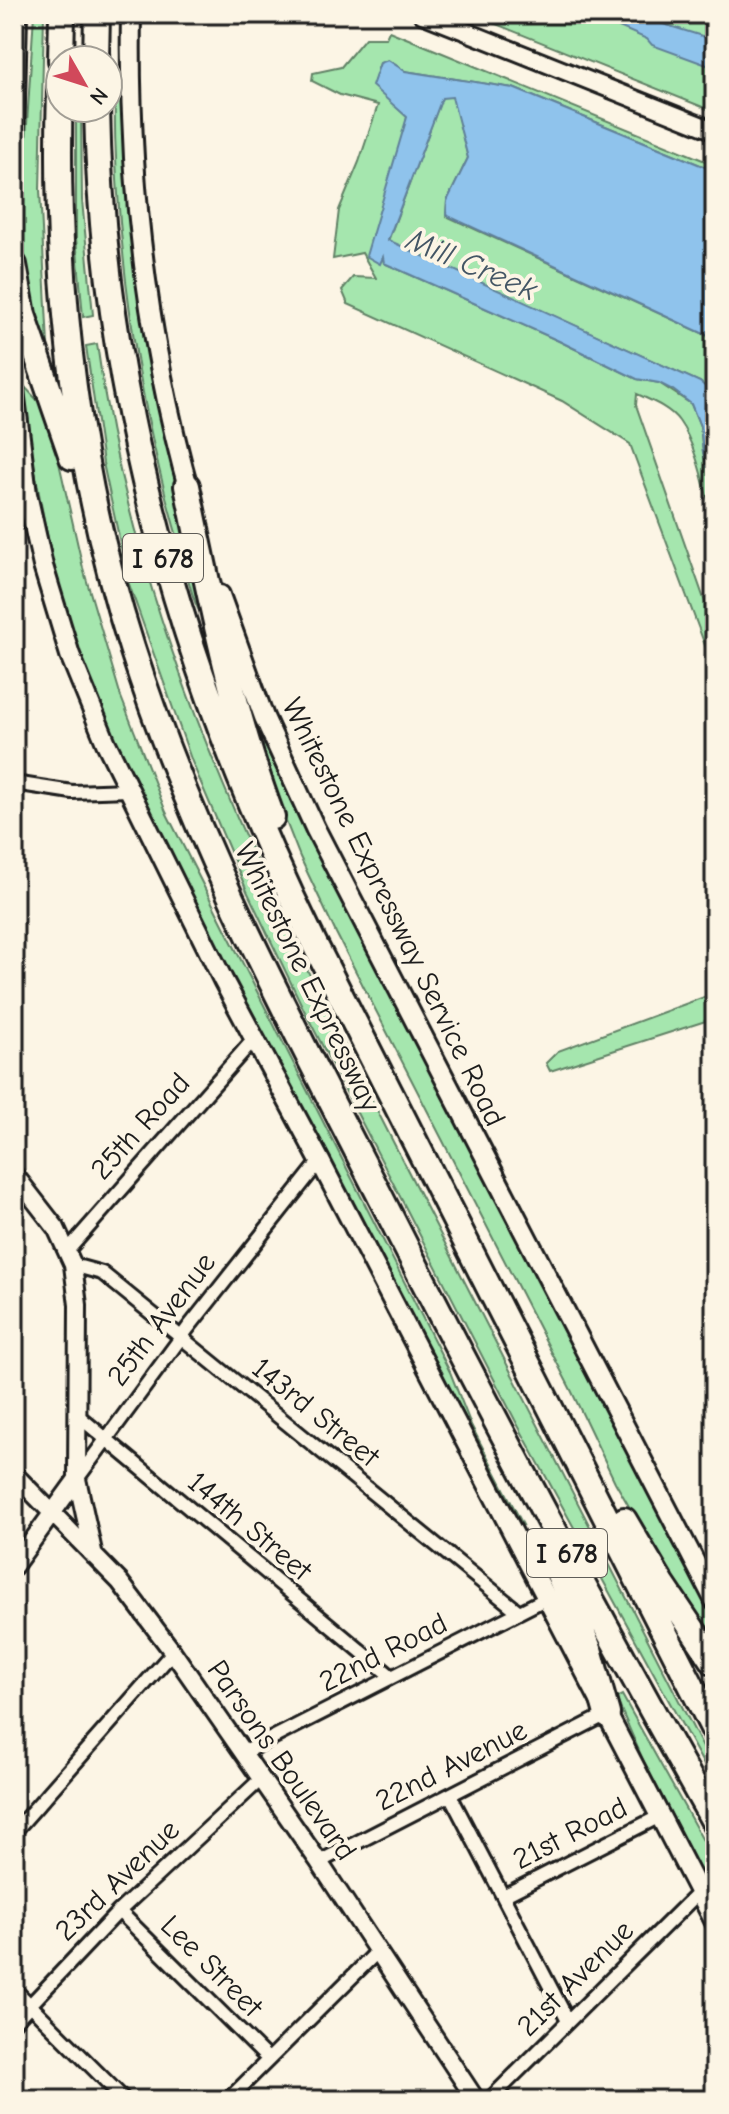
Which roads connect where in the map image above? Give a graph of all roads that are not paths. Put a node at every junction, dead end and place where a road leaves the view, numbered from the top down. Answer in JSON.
{"nodes":[{"id":1,"x":17,"y":14,"type":"edge"},
{"id":2,"x":27,"y":14,"type":"edge"},
{"id":3,"x":62,"y":14,"type":"edge"},
{"id":4,"x":97,"y":14,"type":"edge"},
{"id":5,"x":422,"y":14,"type":"edge"},
{"id":6,"x":131,"y":17,"type":"edge"},
{"id":7,"x":61,"y":44,"type":"edge"},
{"id":8,"x":96,"y":44,"type":"edge"},
{"id":9,"x":16,"y":63,"type":"junction"},
{"id":10,"x":14,"y":116,"type":"edge"},
{"id":11,"x":60,"y":124,"type":"edge"},
{"id":12,"x":98,"y":124,"type":"edge"},
{"id":13,"x":715,"y":131,"type":"edge"},
{"id":14,"x":14,"y":144,"type":"edge"},
{"id":15,"x":14,"y":265,"type":"edge"},
{"id":16,"x":14,"y":390,"type":"edge"},
{"id":17,"x":187,"y":486,"type":"junction"},
{"id":18,"x":114,"y":590,"type":"junction"},
{"id":19,"x":14,"y":783,"type":"edge"},
{"id":20,"x":128,"y":790,"type":"junction"},
{"id":21,"x":333,"y":980,"type":"junction"},
{"id":22,"x":254,"y":1039,"type":"junction"},
{"id":23,"x":320,"y":1161,"type":"junction"},
{"id":24,"x":14,"y":1174,"type":"edge"},
{"id":25,"x":471,"y":1253,"type":"junction"},
{"id":26,"x":70,"y":1258,"type":"junction"},
{"id":27,"x":422,"y":1280,"type":"junction"},
{"id":28,"x":182,"y":1336,"type":"junction"},
{"id":29,"x":76,"y":1414,"type":"junction"},
{"id":30,"x":105,"y":1440,"type":"junction"},
{"id":31,"x":14,"y":1474,"type":"edge"},
{"id":32,"x":77,"y":1479,"type":"junction"},
{"id":33,"x":51,"y":1514,"type":"junction"},
{"id":34,"x":94,"y":1556,"type":"junction"},
{"id":35,"x":14,"y":1566,"type":"edge"},
{"id":36,"x":547,"y":1598,"type":"junction"},
{"id":37,"x":715,"y":1601,"type":"edge"},
{"id":38,"x":519,"y":1612,"type":"junction"},
{"id":39,"x":173,"y":1652,"type":"junction"},
{"id":40,"x":715,"y":1663,"type":"edge"},
{"id":41,"x":392,"y":1677,"type":"junction"},
{"id":42,"x":607,"y":1714,"type":"junction"},
{"id":43,"x":715,"y":1732,"type":"edge"},
{"id":44,"x":243,"y":1753,"type":"junction"},
{"id":45,"x":261,"y":1779,"type":"junction"},
{"id":46,"x":450,"y":1795,"type":"junction"},
{"id":47,"x":660,"y":1816,"type":"junction"},
{"id":48,"x":715,"y":1823,"type":"edge"},
{"id":49,"x":14,"y":1832,"type":"edge"},
{"id":50,"x":319,"y":1862,"type":"junction"},
{"id":51,"x":699,"y":1892,"type":"junction"},
{"id":52,"x":503,"y":1896,"type":"junction"},
{"id":53,"x":119,"y":1911,"type":"junction"},
{"id":54,"x":715,"y":1922,"type":"edge"},
{"id":55,"x":377,"y":1952,"type":"junction"},
{"id":56,"x":14,"y":1989,"type":"edge"},
{"id":57,"x":30,"y":2005,"type":"junction"},
{"id":58,"x":568,"y":2021,"type":"junction"},
{"id":59,"x":14,"y":2022,"type":"edge"},
{"id":60,"x":268,"y":2059,"type":"junction"},
{"id":61,"x":125,"y":2100,"type":"edge"},
{"id":62,"x":228,"y":2100,"type":"edge"},
{"id":63,"x":476,"y":2100,"type":"edge"},
{"id":64,"x":489,"y":2100,"type":"edge"}],
"edges":[{"from":1,"to":9,"type":"main road"},
{"from":2,"to":9,"type":"main road"},
{"from":3,"to":7,"type":"highway"},
{"from":4,"to":8,"type":"highway"},
{"from":5,"to":13,"type":"street"},
{"from":6,"to":17,"type":"main road","name":"Whitestone Expressway Service Road"},
{"from":9,"to":10,"type":"main road"},
{"from":10,"to":14,"type":"main road"},
{"from":11,"to":18,"type":"highway","name":"Whitestone Expressway","number":"I 678"},
{"from":12,"to":21,"type":"highway","name":"Whitestone Expressway","number":"I 678"},
{"from":15,"to":18,"type":"highway"},
{"from":16,"to":20,"type":"main road"},
{"from":17,"to":21,"type":"highway"},
{"from":17,"to":37,"type":"main road","name":"Whitestone Expressway Service Road"},
{"from":18,"to":27,"type":"highway","name":"Whitestone Expressway","number":"I 678"},
{"from":19,"to":20,"type":"street"},
{"from":20,"to":22,"type":"main road"},
{"from":21,"to":25,"type":"highway","name":"Whitestone Expressway","number":"I 678"},
{"from":22,"to":23,"type":"main road"},
{"from":22,"to":26,"type":"street","name":"25th Road"},
{"from":23,"to":28,"type":"street","name":"25th Avenue"},
{"from":23,"to":36,"type":"main road"},
{"from":24,"to":26,"type":"street"},
{"from":25,"to":40,"type":"highway"},
{"from":25,"to":43,"type":"highway","name":"Whitestone Expressway","number":"I 678"},
{"from":26,"to":28,"type":"street","name":"143rd Street"},
{"from":26,"to":29,"type":"street"},
{"from":27,"to":42,"type":"highway"},
{"from":27,"to":48,"type":"highway","name":"Whitestone Expressway","number":"I 678"},
{"from":28,"to":30,"type":"street","name":"25th Avenue"},
{"from":28,"to":38,"type":"street","name":"143rd Street"},
{"from":29,"to":30,"type":"street","name":"144th Street"},
{"from":29,"to":32,"type":"street"},
{"from":30,"to":32,"type":"street","name":"25th Avenue"},
{"from":30,"to":41,"type":"street","name":"144th Street"},
{"from":31,"to":33,"type":"street","name":"Parsons Boulevard"},
{"from":32,"to":33,"type":"street","name":"25th Avenue"},
{"from":32,"to":34,"type":"street"},
{"from":33,"to":34,"type":"street","name":"Parsons Boulevard"},
{"from":33,"to":35,"type":"street","name":"25th Avenue"},
{"from":34,"to":39,"type":"street","name":"Parsons Boulevard"},
{"from":36,"to":38,"type":"street","name":"22nd Road"},
{"from":36,"to":42,"type":"main road"},
{"from":38,"to":41,"type":"street","name":"22nd Road"},
{"from":39,"to":44,"type":"street","name":"Parsons Boulevard"},
{"from":39,"to":49,"type":"street"},
{"from":41,"to":44,"type":"street","name":"22nd Road"},
{"from":42,"to":46,"type":"street","name":"22nd Avenue"},
{"from":42,"to":47,"type":"main road"},
{"from":44,"to":45,"type":"street","name":"Parsons Boulevard"},
{"from":45,"to":50,"type":"street","name":"Parsons Boulevard"},
{"from":45,"to":53,"type":"street","name":"23rd Avenue"},
{"from":46,"to":50,"type":"street","name":"22nd Avenue"},
{"from":46,"to":52,"type":"street"},
{"from":47,"to":51,"type":"main road"},
{"from":47,"to":52,"type":"street","name":"21st Road"},
{"from":50,"to":55,"type":"street","name":"Parsons Boulevard"},
{"from":51,"to":54,"type":"main road"},
{"from":51,"to":58,"type":"street","name":"21st Avenue"},
{"from":52,"to":58,"type":"street"},
{"from":53,"to":57,"type":"street","name":"23rd Avenue"},
{"from":53,"to":60,"type":"street","name":"Lee Street"},
{"from":55,"to":60,"type":"street"},
{"from":55,"to":63,"type":"street","name":"Parsons Boulevard"},
{"from":56,"to":57,"type":"street"},
{"from":57,"to":59,"type":"street","name":"23rd Avenue"},
{"from":57,"to":61,"type":"street"},
{"from":58,"to":64,"type":"street","name":"21st Avenue"},
{"from":60,"to":62,"type":"street"}]}
